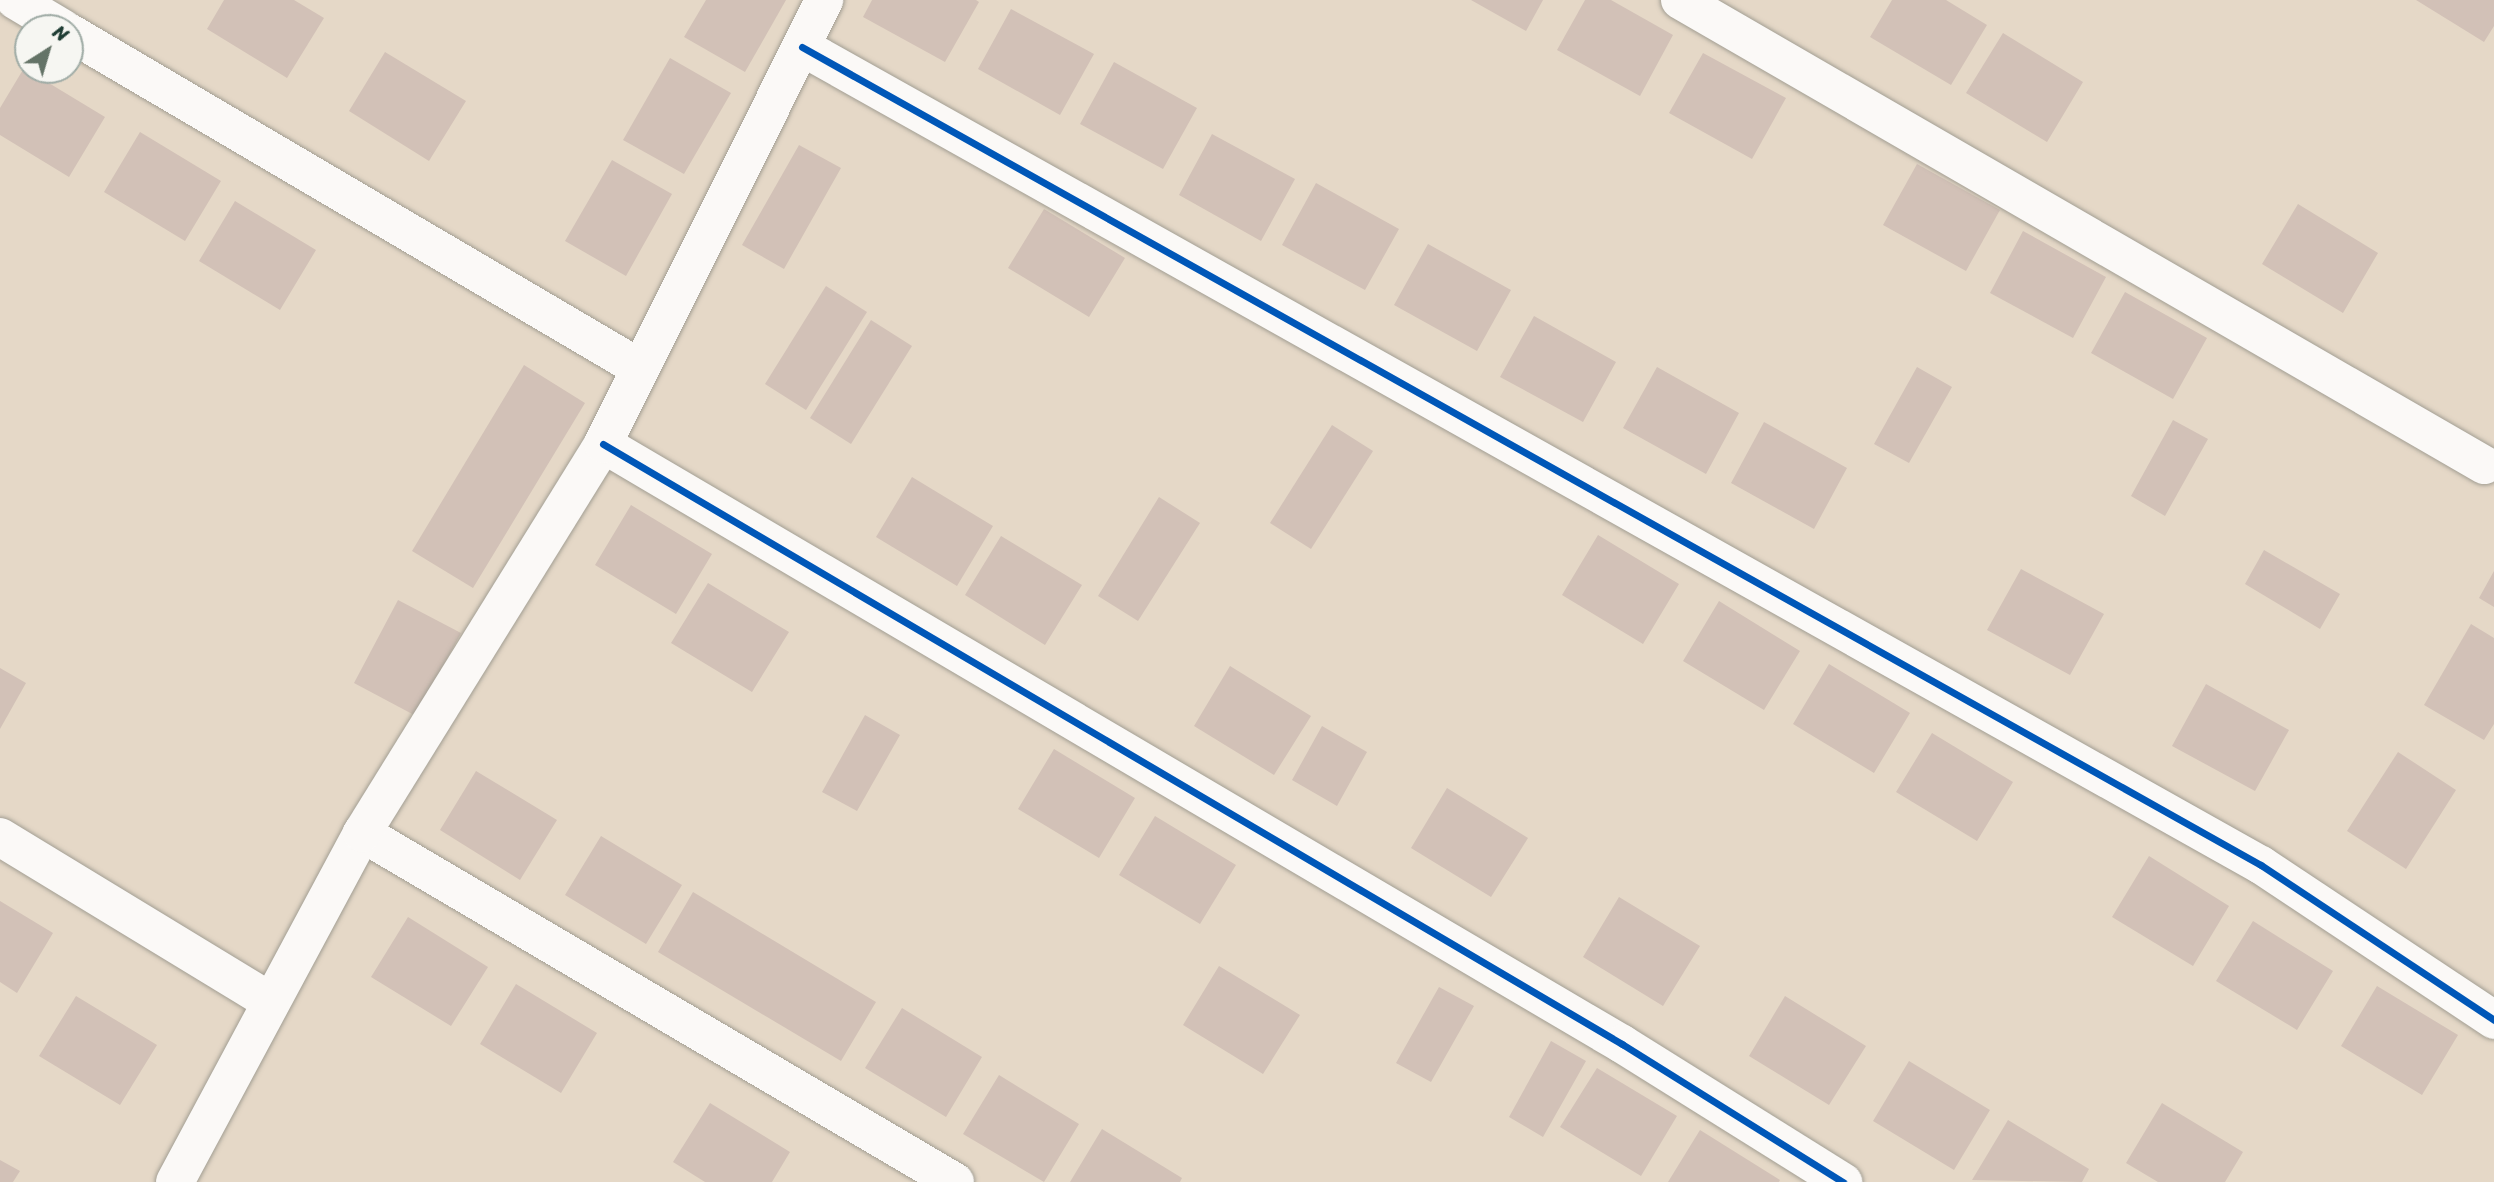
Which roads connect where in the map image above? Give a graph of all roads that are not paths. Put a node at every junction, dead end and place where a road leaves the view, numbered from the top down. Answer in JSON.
{"nodes":[{"id":1,"x":15,"y":0,"type":"edge"},
{"id":2,"x":824,"y":0,"type":"edge"},
{"id":3,"x":1681,"y":0,"type":"edge"},
{"id":4,"x":38,"y":14,"type":"edge"},
{"id":5,"x":84,"y":41,"type":"edge"},
{"id":6,"x":802,"y":47,"type":"junction"},
{"id":7,"x":638,"y":367,"type":"junction"},
{"id":8,"x":603,"y":444,"type":"junction"},
{"id":9,"x":2484,"y":466,"type":"dead end"},
{"id":10,"x":362,"y":833,"type":"junction"},
{"id":11,"x":0,"y":836,"type":"edge"},
{"id":12,"x":271,"y":1002,"type":"junction"},
{"id":13,"x":2494,"y":1020,"type":"edge"},
{"id":14,"x":175,"y":1182,"type":"edge"},
{"id":15,"x":955,"y":1182,"type":"edge"},
{"id":16,"x":1843,"y":1182,"type":"edge"}],
"edges":[{"from":1,"to":4,"type":"street"},
{"from":2,"to":6,"type":"street"},
{"from":3,"to":9,"type":"street"},
{"from":5,"to":7,"type":"street"},
{"from":6,"to":7,"type":"street"},
{"from":6,"to":13,"type":"street"},
{"from":7,"to":8,"type":"street"},
{"from":8,"to":10,"type":"street"},
{"from":8,"to":16,"type":"street"},
{"from":10,"to":12,"type":"street"},
{"from":10,"to":15,"type":"street"},
{"from":11,"to":12,"type":"street"},
{"from":12,"to":14,"type":"street"}]}
